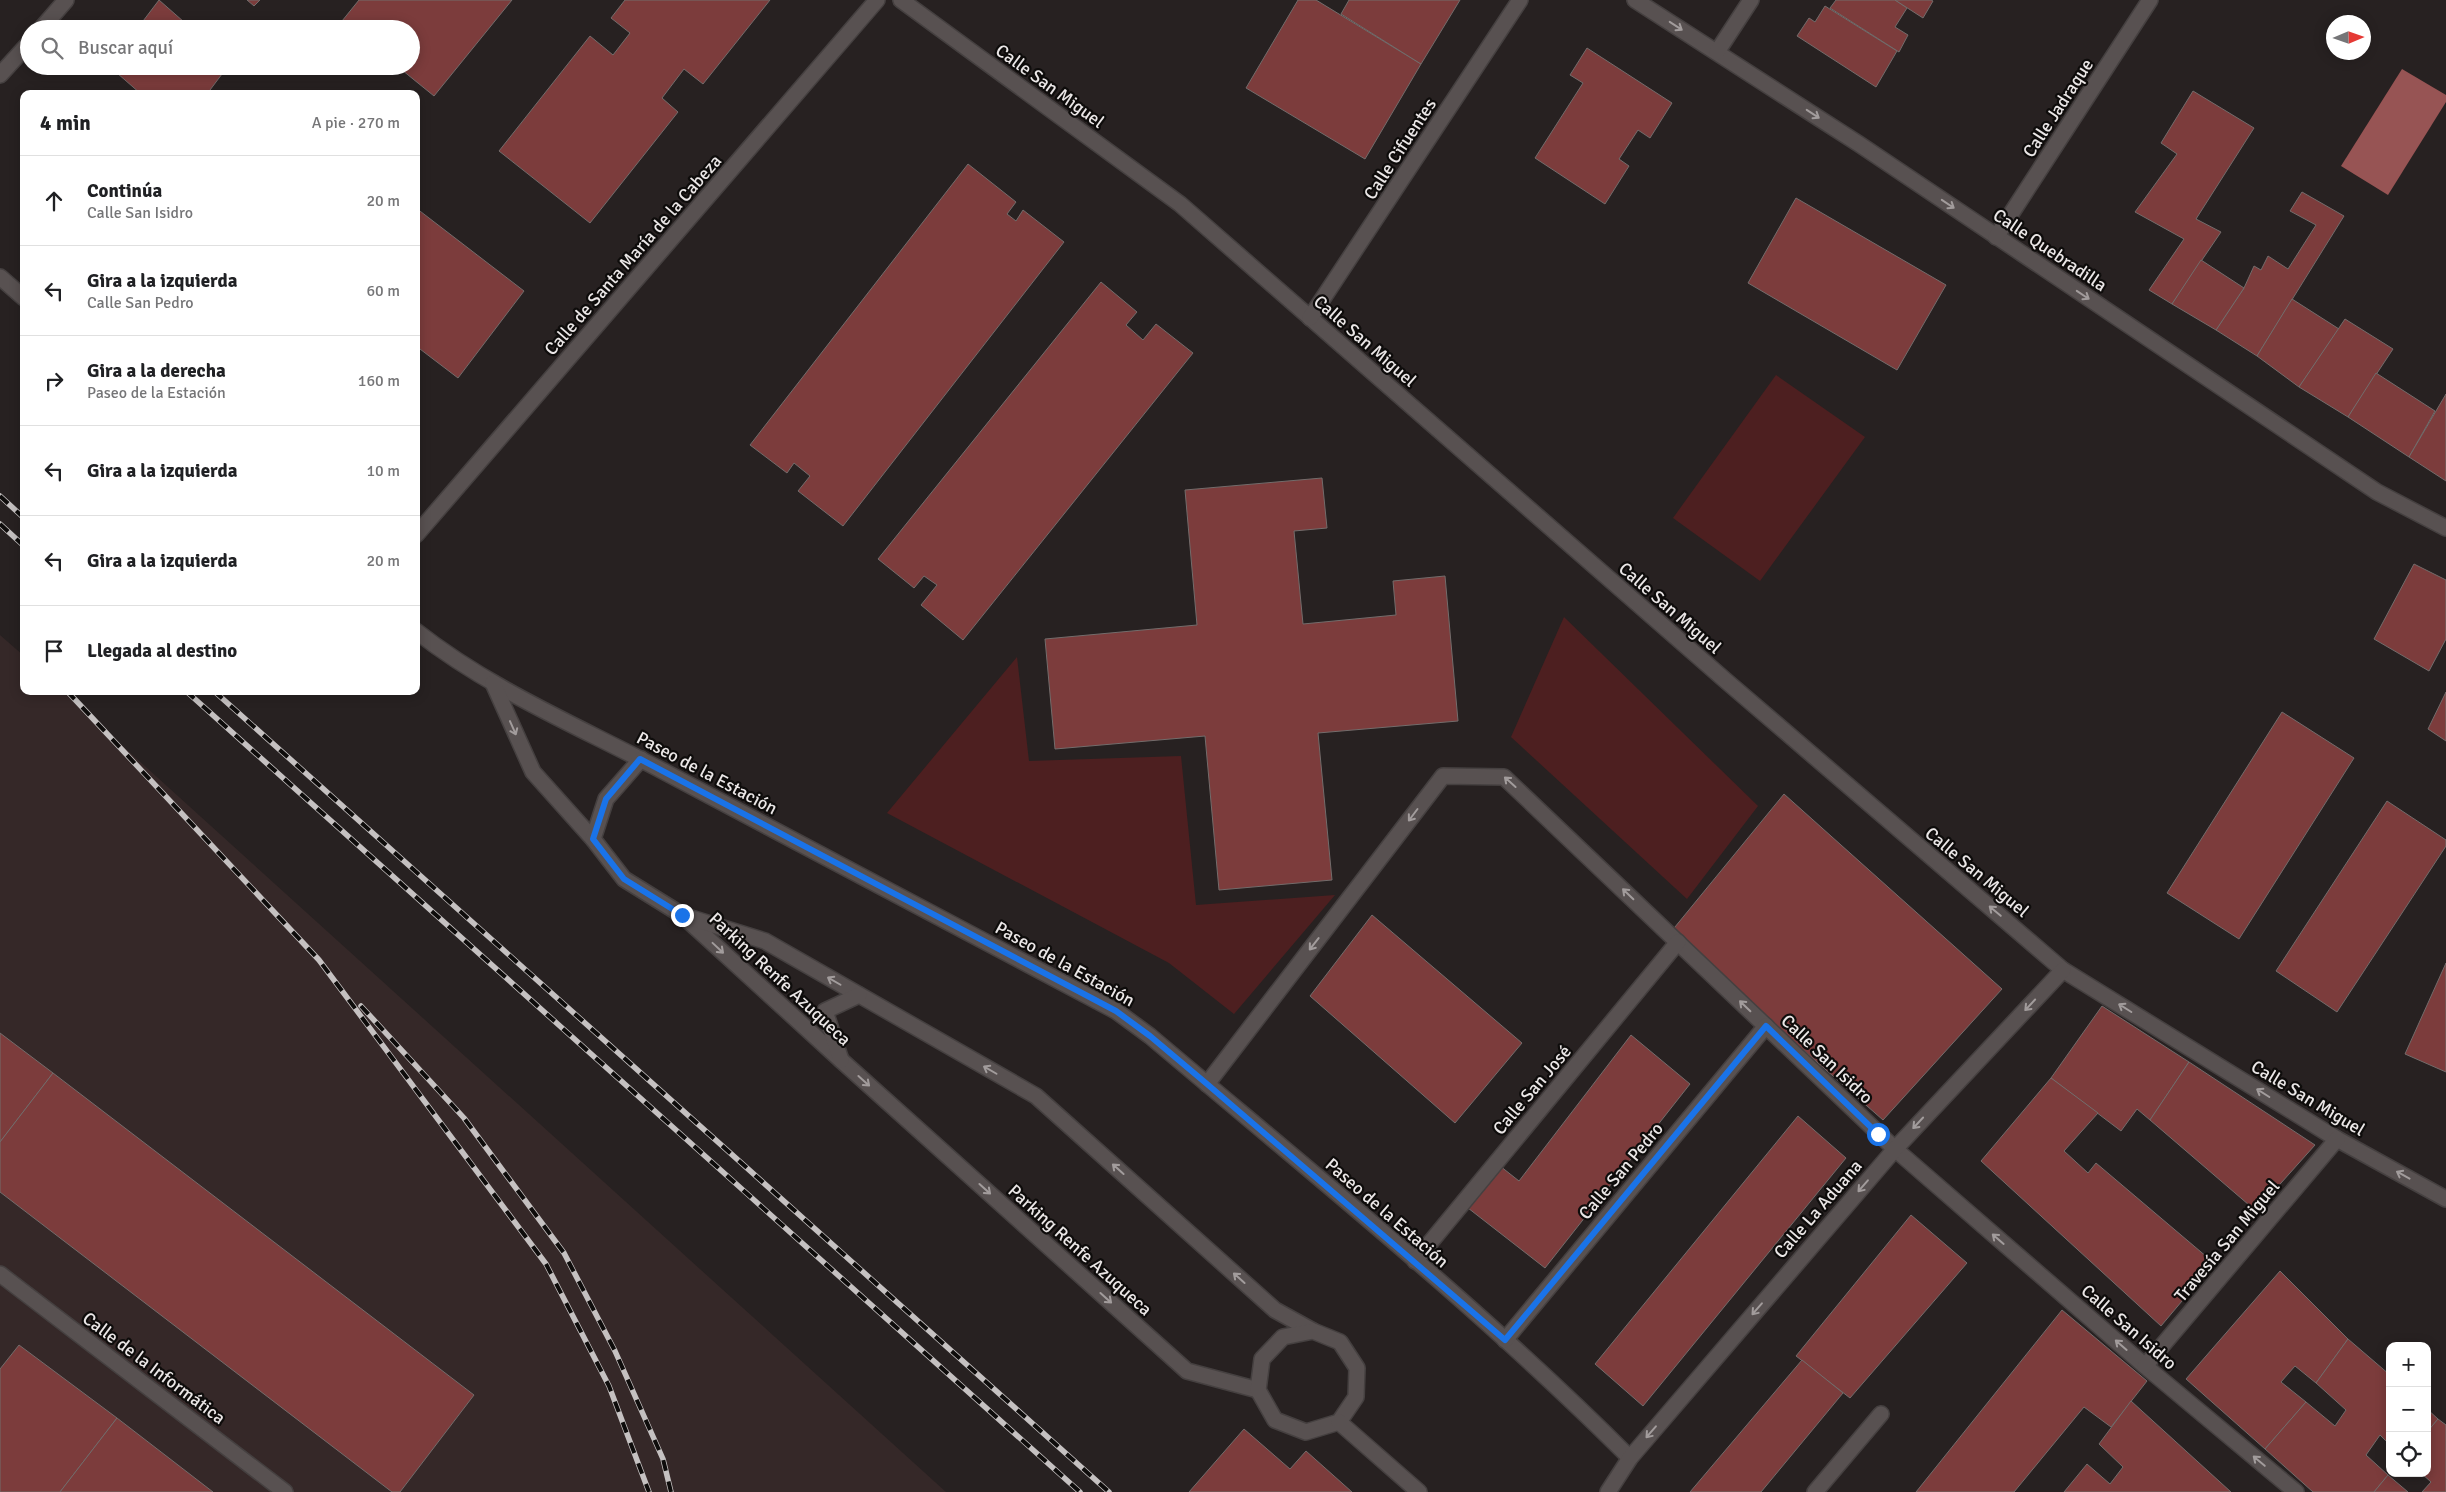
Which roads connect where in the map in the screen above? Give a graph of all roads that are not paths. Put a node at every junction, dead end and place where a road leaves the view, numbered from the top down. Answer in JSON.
{"nodes":[{"id":1,"x":66,"y":0,"type":"edge"},
{"id":2,"x":878,"y":0,"type":"edge"},
{"id":3,"x":901,"y":0,"type":"edge"},
{"id":4,"x":1520,"y":0,"type":"edge"},
{"id":5,"x":1635,"y":0,"type":"edge"},
{"id":6,"x":1751,"y":0,"type":"edge"},
{"id":7,"x":2150,"y":0,"type":"edge"},
{"id":8,"x":49,"y":20,"type":"edge"},
{"id":9,"x":20,"y":52,"type":"edge"},
{"id":10,"x":1717,"y":52,"type":"junction"},
{"id":11,"x":0,"y":75,"type":"edge"},
{"id":12,"x":1996,"y":237,"type":"junction"},
{"id":13,"x":0,"y":277,"type":"edge"},
{"id":14,"x":20,"y":294,"type":"edge"},
{"id":15,"x":1310,"y":318,"type":"junction"},
{"id":16,"x":2446,"y":528,"type":"edge"},
{"id":17,"x":420,"y":530,"type":"edge"},
{"id":18,"x":420,"y":634,"type":"edge"},
{"id":19,"x":493,"y":683,"type":"junction"},
{"id":20,"x":640,"y":759,"type":"junction"},
{"id":21,"x":593,"y":839,"type":"junction"},
{"id":22,"x":682,"y":915,"type":"junction"},
{"id":23,"x":1678,"y":942,"type":"junction"},
{"id":24,"x":2063,"y":970,"type":"junction"},
{"id":25,"x":859,"y":995,"type":"junction"},
{"id":26,"x":1766,"y":1026,"type":"junction"},
{"id":27,"x":842,"y":1061,"type":"junction"},
{"id":28,"x":1207,"y":1084,"type":"junction"},
{"id":29,"x":2337,"y":1139,"type":"junction"},
{"id":30,"x":1895,"y":1149,"type":"junction"},
{"id":31,"x":2446,"y":1199,"type":"edge"},
{"id":32,"x":1415,"y":1261,"type":"junction"},
{"id":33,"x":0,"y":1274,"type":"edge"},
{"id":34,"x":1313,"y":1331,"type":"junction"},
{"id":35,"x":1505,"y":1340,"type":"junction"},
{"id":36,"x":2145,"y":1366,"type":"junction"},
{"id":37,"x":1258,"y":1390,"type":"junction"},
{"id":38,"x":1881,"y":1414,"type":"dead end"},
{"id":39,"x":1339,"y":1422,"type":"junction"},
{"id":40,"x":1630,"y":1458,"type":"junction"},
{"id":41,"x":285,"y":1492,"type":"edge"},
{"id":42,"x":1419,"y":1492,"type":"edge"},
{"id":43,"x":1608,"y":1492,"type":"edge"},
{"id":44,"x":1815,"y":1492,"type":"edge"},
{"id":45,"x":2296,"y":1492,"type":"edge"}],
"edges":[{"from":1,"to":8,"type":"street"},
{"from":2,"to":17,"type":"street","name":"Calle de Santa María de la Cabeza"},
{"from":3,"to":15,"type":"street","name":"Calle San Miguel"},
{"from":4,"to":15,"type":"street","name":"Calle Cifuentes"},
{"from":5,"to":10,"type":"street","name":"Calle Quebradilla","one_way":true},
{"from":6,"to":10,"type":"street"},
{"from":7,"to":12,"type":"street","name":"Calle Jadraque"},
{"from":9,"to":11,"type":"street"},
{"from":10,"to":12,"type":"street","name":"Calle Quebradilla","one_way":true},
{"from":12,"to":16,"type":"street","name":"Calle Quebradilla","one_way":true},
{"from":13,"to":14,"type":"street"},
{"from":24,"to":15,"type":"street","name":"Calle San Miguel","one_way":true},
{"from":18,"to":19,"type":"street","name":"Paseo de la Estación"},
{"from":19,"to":20,"type":"street","name":"Paseo de la Estación"},
{"from":19,"to":21,"type":"street","one_way":true},
{"from":20,"to":21,"type":"street"},
{"from":20,"to":28,"type":"street","name":"Paseo de la Estación"},
{"from":21,"to":22,"type":"street"},
{"from":25,"to":22,"type":"street","name":"Parking Renfe Azuqueca","one_way":true},
{"from":22,"to":27,"type":"street","name":"Parking Renfe Azuqueca","one_way":true},
{"from":26,"to":23,"type":"street","name":"Calle San Isidro","one_way":true},
{"from":23,"to":28,"type":"street","name":"Calle San Isidro","one_way":true},
{"from":23,"to":32,"type":"street","name":"Calle San José"},
{"from":29,"to":24,"type":"street","name":"Calle San Miguel","one_way":true},
{"from":24,"to":30,"type":"street","name":"Calle La Aduana","one_way":true},
{"from":25,"to":27,"type":"street"},
{"from":34,"to":25,"type":"street","name":"Parking Renfe Azuqueca","one_way":true},
{"from":26,"to":30,"type":"street","name":"Calle San Isidro"},
{"from":26,"to":35,"type":"street","name":"Calle San Pedro"},
{"from":27,"to":37,"type":"street","name":"Parking Renfe Azuqueca","one_way":true},
{"from":28,"to":32,"type":"street","name":"Paseo de la Estación"},
{"from":31,"to":29,"type":"street","name":"Calle San Miguel","one_way":true},
{"from":29,"to":36,"type":"street","name":"Travesía San Miguel"},
{"from":36,"to":30,"type":"street","name":"Calle San Isidro","one_way":true},
{"from":30,"to":40,"type":"street","name":"Calle La Aduana","one_way":true},
{"from":32,"to":35,"type":"street","name":"Paseo de la Estación"},
{"from":33,"to":41,"type":"street","name":"Calle de la Informática"},
{"from":34,"to":37,"type":"street"},
{"from":34,"to":39,"type":"street"},
{"from":35,"to":40,"type":"street","name":"Paseo de la Estación"},
{"from":45,"to":36,"type":"street","name":"Calle San Isidro","one_way":true},
{"from":37,"to":39,"type":"street"},
{"from":38,"to":44,"type":"street"},
{"from":39,"to":42,"type":"street"},
{"from":40,"to":43,"type":"street"}]}
